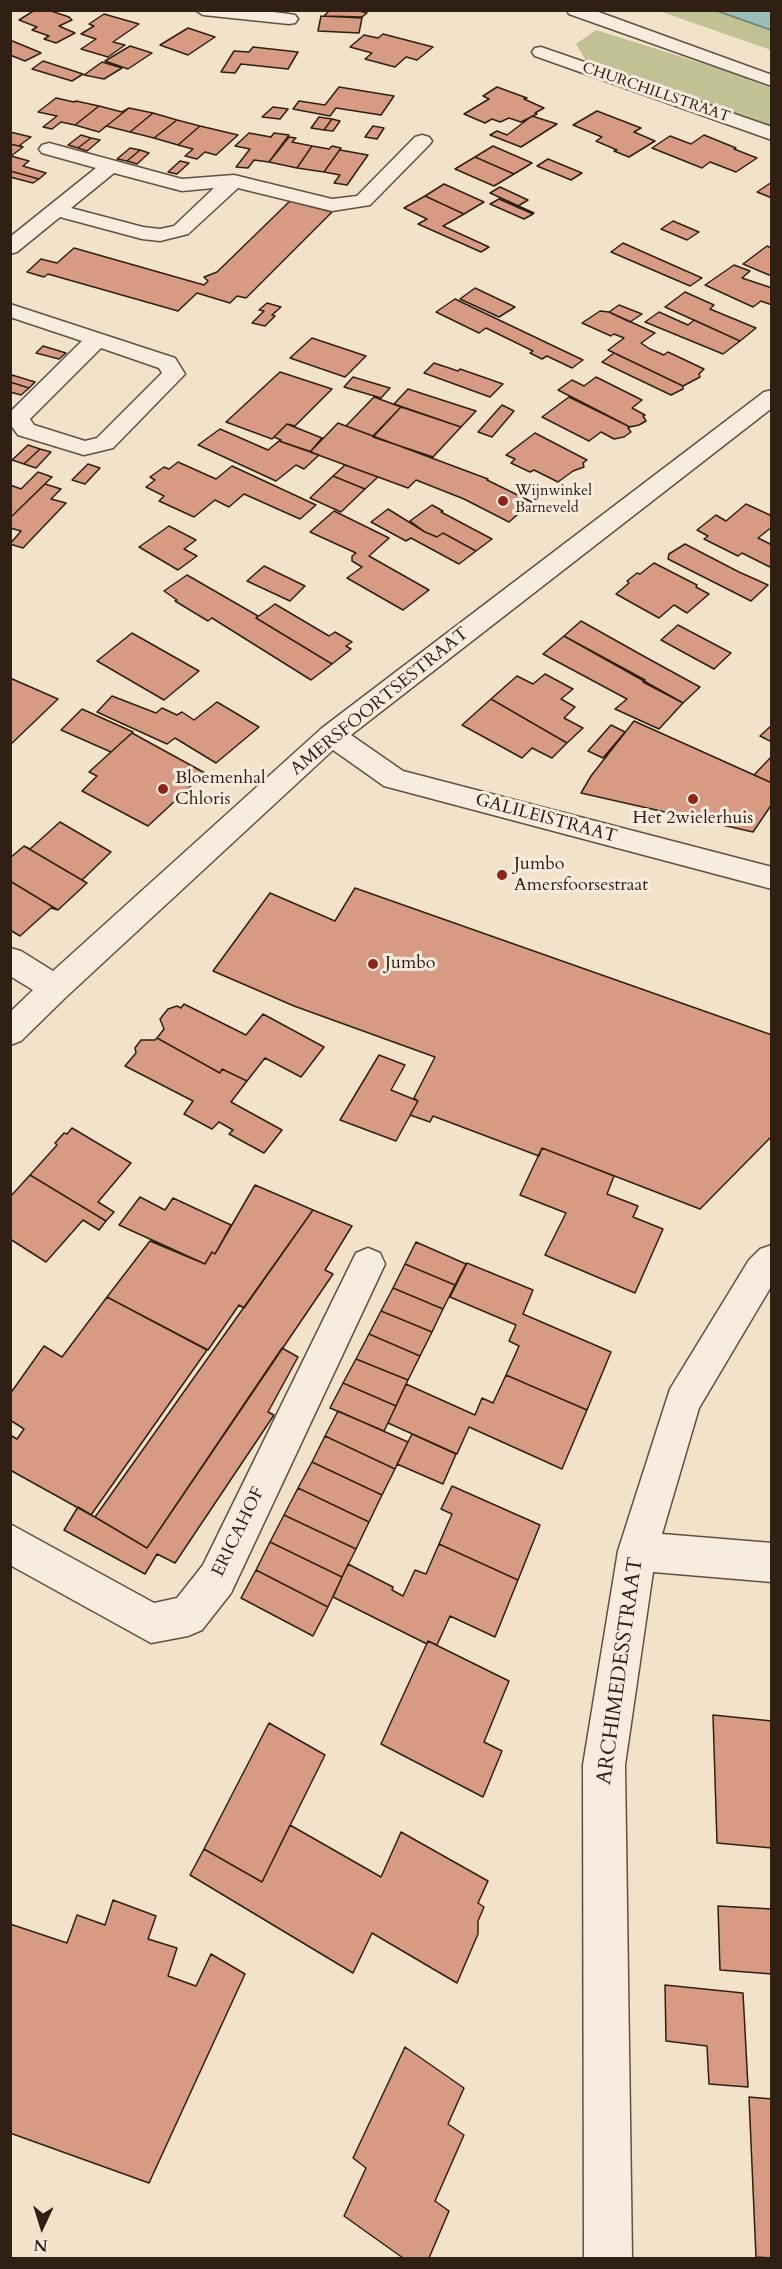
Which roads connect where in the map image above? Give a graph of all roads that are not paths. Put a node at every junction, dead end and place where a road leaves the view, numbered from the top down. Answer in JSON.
{"nodes":[{"id":1,"x":203,"y":10,"type":"edge"},
{"id":2,"x":575,"y":10,"type":"edge"},
{"id":3,"x":289,"y":19,"type":"dead end"},
{"id":4,"x":541,"y":52,"type":"dead end"},
{"id":5,"x":771,"y":81,"type":"edge"},
{"id":6,"x":771,"y":134,"type":"edge"},
{"id":7,"x":422,"y":141,"type":"dead end"},
{"id":8,"x":49,"y":149,"type":"dead end"},
{"id":9,"x":110,"y":166,"type":"junction"},
{"id":10,"x":234,"y":181,"type":"junction"},
{"id":11,"x":57,"y":210,"type":"junction"},
{"id":12,"x":10,"y":248,"type":"edge"},
{"id":13,"x":10,"y":310,"type":"edge"},
{"id":14,"x":97,"y":339,"type":"junction"},
{"id":15,"x":771,"y":398,"type":"edge"},
{"id":16,"x":332,"y":735,"type":"junction"},
{"id":17,"x":771,"y":878,"type":"edge"},
{"id":18,"x":10,"y":960,"type":"edge"},
{"id":19,"x":55,"y":988,"type":"junction"},
{"id":20,"x":10,"y":1032,"type":"edge"},
{"id":21,"x":771,"y":1260,"type":"edge"},
{"id":22,"x":368,"y":1264,"type":"dead end"},
{"id":23,"x":10,"y":1543,"type":"edge"},
{"id":24,"x":637,"y":1551,"type":"junction"},
{"id":25,"x":771,"y":1563,"type":"edge"},
{"id":26,"x":608,"y":2259,"type":"edge"}],
"edges":[{"from":1,"to":3,"type":"street"},
{"from":2,"to":5,"type":"street"},
{"from":4,"to":6,"type":"street","name":"CHURCHILLSTRAAT"},
{"from":7,"to":10,"type":"street"},
{"from":8,"to":9,"type":"street"},
{"from":9,"to":10,"type":"street"},
{"from":9,"to":11,"type":"street"},
{"from":10,"to":11,"type":"street"},
{"from":11,"to":12,"type":"street"},
{"from":13,"to":14,"type":"street"},
{"from":14,"to":14,"type":"street"},
{"from":15,"to":16,"type":"street","name":"AMERSFOORTSESTRAAT"},
{"from":16,"to":17,"type":"street","name":"GALILEISTRAAT"},
{"from":16,"to":19,"type":"street","name":"AMERSFOORTSESTRAAT"},
{"from":18,"to":19,"type":"street"},
{"from":19,"to":20,"type":"street","name":"AMERSFOORTSESTRAAT"},
{"from":21,"to":24,"type":"street","name":"ARCHIMEDESSTRAAT"},
{"from":22,"to":23,"type":"street","name":"ERICAHOF"},
{"from":24,"to":25,"type":"street"},
{"from":24,"to":26,"type":"street","name":"ARCHIMEDESSTRAAT"}]}
